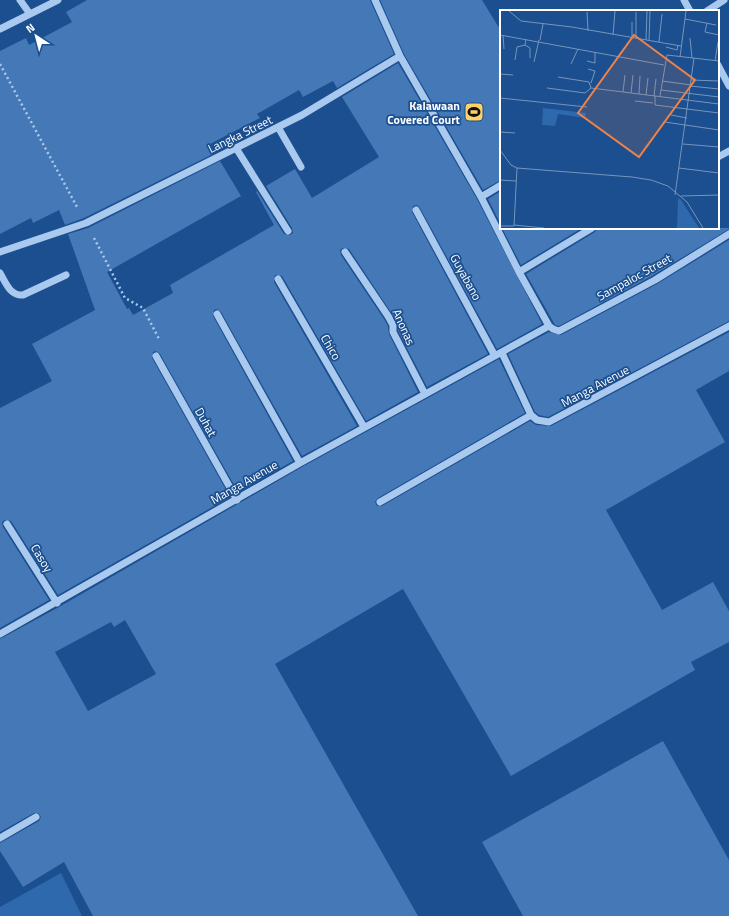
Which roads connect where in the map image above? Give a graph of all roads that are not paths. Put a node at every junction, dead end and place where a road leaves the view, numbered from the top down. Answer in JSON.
{"nodes":[{"id":1,"x":20,"y":0,"type":"edge"},
{"id":2,"x":58,"y":0,"type":"edge"},
{"id":3,"x":375,"y":0,"type":"edge"},
{"id":4,"x":684,"y":0,"type":"edge"},
{"id":5,"x":724,"y":0,"type":"edge"},
{"id":6,"x":689,"y":10,"type":"edge"},
{"id":7,"x":709,"y":10,"type":"edge"},
{"id":8,"x":30,"y":14,"type":"junction"},
{"id":9,"x":0,"y":29,"type":"edge"},
{"id":10,"x":400,"y":56,"type":"junction"},
{"id":11,"x":719,"y":67,"type":"edge"},
{"id":12,"x":729,"y":70,"type":"edge"},
{"id":13,"x":722,"y":73,"type":"junction"},
{"id":14,"x":729,"y":86,"type":"edge"},
{"id":15,"x":278,"y":127,"type":"junction"},
{"id":16,"x":236,"y":148,"type":"junction"},
{"id":17,"x":729,"y":151,"type":"edge"},
{"id":18,"x":719,"y":156,"type":"edge"},
{"id":19,"x":300,"y":167,"type":"dead end"},
{"id":20,"x":500,"y":186,"type":"edge"},
{"id":21,"x":481,"y":196,"type":"junction"},
{"id":22,"x":416,"y":210,"type":"dead end"},
{"id":23,"x":590,"y":229,"type":"edge"},
{"id":24,"x":288,"y":231,"type":"dead end"},
{"id":25,"x":729,"y":234,"type":"edge"},
{"id":26,"x":0,"y":252,"type":"edge"},
{"id":27,"x":345,"y":252,"type":"dead end"},
{"id":28,"x":519,"y":272,"type":"junction"},
{"id":29,"x":0,"y":273,"type":"edge"},
{"id":30,"x":66,"y":275,"type":"dead end"},
{"id":31,"x":278,"y":279,"type":"dead end"},
{"id":32,"x":217,"y":314,"type":"dead end"},
{"id":33,"x":549,"y":326,"type":"junction"},
{"id":34,"x":729,"y":326,"type":"edge"},
{"id":35,"x":499,"y":355,"type":"junction"},
{"id":36,"x":156,"y":356,"type":"dead end"},
{"id":37,"x":425,"y":394,"type":"junction"},
{"id":38,"x":531,"y":415,"type":"junction"},
{"id":39,"x":364,"y":427,"type":"junction"},
{"id":40,"x":300,"y":463,"type":"junction"},
{"id":41,"x":237,"y":500,"type":"junction"},
{"id":42,"x":380,"y":502,"type":"dead end"},
{"id":43,"x":8,"y":524,"type":"dead end"},
{"id":44,"x":57,"y":603,"type":"junction"},
{"id":45,"x":0,"y":634,"type":"edge"},
{"id":46,"x":36,"y":817,"type":"dead end"},
{"id":47,"x":0,"y":838,"type":"edge"}],
"edges":[{"from":1,"to":8,"type":"street"},
{"from":2,"to":8,"type":"street"},
{"from":3,"to":10,"type":"street"},
{"from":4,"to":6,"type":"street"},
{"from":5,"to":7,"type":"street"},
{"from":8,"to":9,"type":"street"},
{"from":10,"to":15,"type":"street","name":"Langka Street"},
{"from":10,"to":21,"type":"street"},
{"from":11,"to":13,"type":"street"},
{"from":12,"to":13,"type":"street"},
{"from":13,"to":14,"type":"street"},
{"from":15,"to":16,"type":"street","name":"Langka Street"},
{"from":15,"to":19,"type":"street"},
{"from":16,"to":24,"type":"street"},
{"from":16,"to":26,"type":"street","name":"Langka Street"},
{"from":17,"to":18,"type":"street"},
{"from":20,"to":21,"type":"street"},
{"from":21,"to":28,"type":"street"},
{"from":22,"to":35,"type":"street","name":"Guyabano"},
{"from":23,"to":28,"type":"street"},
{"from":25,"to":33,"type":"street","name":"Sampaloc Street"},
{"from":27,"to":37,"type":"street","name":"Anonas"},
{"from":28,"to":33,"type":"street"},
{"from":29,"to":30,"type":"street"},
{"from":31,"to":39,"type":"street","name":"Chico"},
{"from":32,"to":40,"type":"street"},
{"from":33,"to":35,"type":"street","name":"Manga Avenue"},
{"from":34,"to":38,"type":"street","name":"Manga Avenue"},
{"from":35,"to":37,"type":"street","name":"Manga Avenue"},
{"from":35,"to":38,"type":"street"},
{"from":36,"to":41,"type":"street","name":"Duhat"},
{"from":37,"to":39,"type":"street","name":"Manga Avenue"},
{"from":38,"to":42,"type":"street"},
{"from":39,"to":40,"type":"street","name":"Manga Avenue"},
{"from":40,"to":41,"type":"street","name":"Manga Avenue"},
{"from":41,"to":44,"type":"street","name":"Manga Avenue"},
{"from":43,"to":44,"type":"street","name":"Casoy"},
{"from":44,"to":45,"type":"street","name":"Manga Avenue"},
{"from":46,"to":47,"type":"street"}]}
